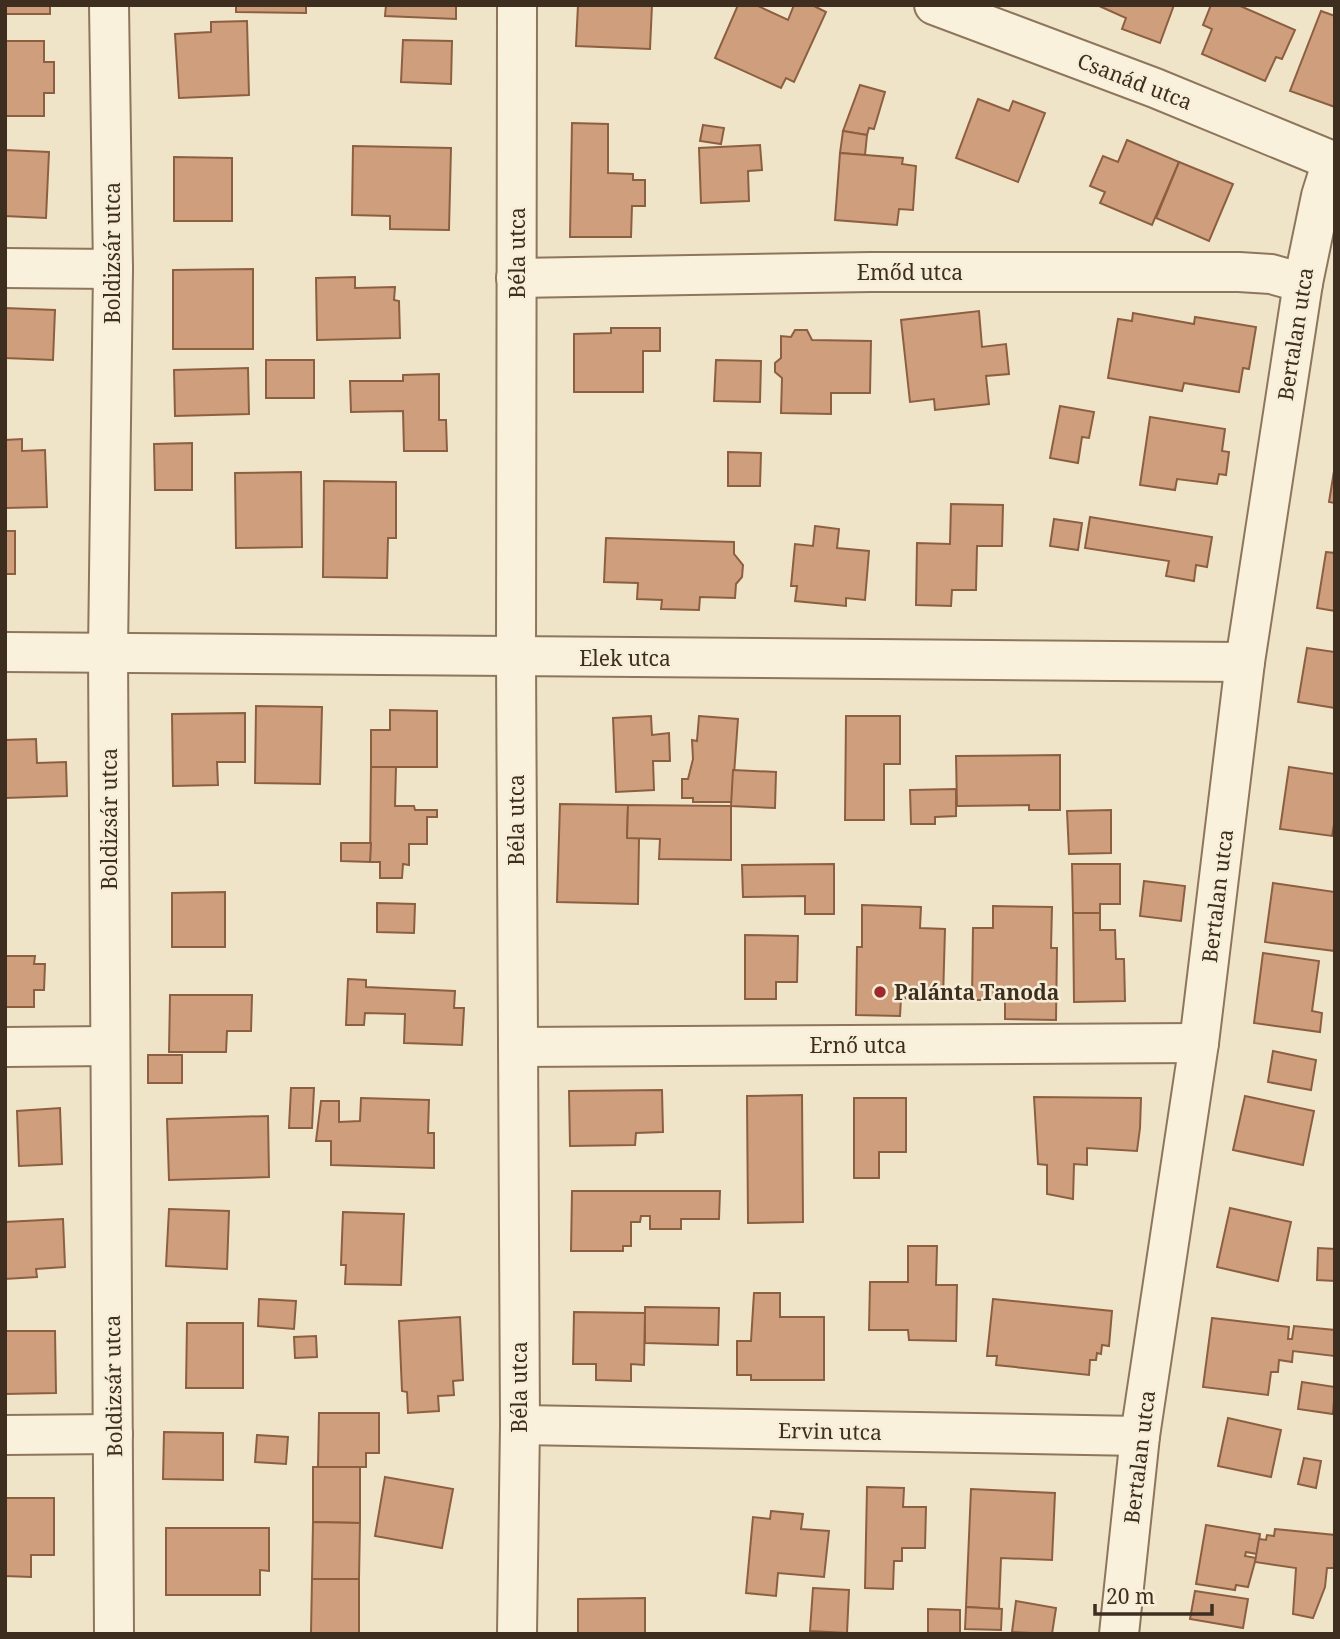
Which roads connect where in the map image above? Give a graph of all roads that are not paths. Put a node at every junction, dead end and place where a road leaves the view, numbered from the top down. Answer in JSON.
{"nodes":[{"id":1,"x":109,"y":5,"type":"edge"},
{"id":2,"x":517,"y":5,"type":"edge"},
{"id":3,"x":934,"y":5,"type":"edge"},
{"id":4,"x":1334,"y":161,"type":"edge"},
{"id":5,"x":5,"y":268,"type":"edge"},
{"id":6,"x":113,"y":268,"type":"junction"},
{"id":7,"x":516,"y":278,"type":"junction"},
{"id":8,"x":1303,"y":283,"type":"junction"},
{"id":9,"x":5,"y":652,"type":"edge"},
{"id":10,"x":108,"y":652,"type":"junction"},
{"id":11,"x":516,"y":657,"type":"junction"},
{"id":12,"x":1245,"y":662,"type":"junction"},
{"id":13,"x":1199,"y":1043,"type":"junction"},
{"id":14,"x":109,"y":1046,"type":"junction"},
{"id":15,"x":5,"y":1047,"type":"edge"},
{"id":16,"x":518,"y":1048,"type":"junction"},
{"id":17,"x":520,"y":1425,"type":"junction"},
{"id":18,"x":113,"y":1434,"type":"junction"},
{"id":19,"x":5,"y":1435,"type":"edge"},
{"id":20,"x":1140,"y":1436,"type":"junction"},
{"id":21,"x":114,"y":1634,"type":"edge"},
{"id":22,"x":517,"y":1634,"type":"edge"},
{"id":23,"x":1119,"y":1634,"type":"edge"}],
"edges":[{"from":1,"to":6,"type":"street","name":"Boldizsár utca"},
{"from":2,"to":7,"type":"street","name":"Béla utca"},
{"from":3,"to":4,"type":"street","name":"Csanád utca"},
{"from":4,"to":8,"type":"street","name":"Bertalan utca"},
{"from":5,"to":6,"type":"street"},
{"from":6,"to":10,"type":"street","name":"Boldizsár utca"},
{"from":7,"to":8,"type":"street","name":"Emőd utca"},
{"from":7,"to":11,"type":"street","name":"Béla utca"},
{"from":8,"to":12,"type":"street","name":"Bertalan utca"},
{"from":9,"to":10,"type":"street","name":"Elek utca"},
{"from":10,"to":11,"type":"street","name":"Elek utca"},
{"from":10,"to":14,"type":"street","name":"Boldizsár utca"},
{"from":11,"to":12,"type":"street","name":"Elek utca"},
{"from":11,"to":16,"type":"street","name":"Béla utca"},
{"from":12,"to":13,"type":"street","name":"Bertalan utca"},
{"from":13,"to":16,"type":"street","name":"Ernő utca"},
{"from":13,"to":20,"type":"street","name":"Bertalan utca"},
{"from":14,"to":15,"type":"street"},
{"from":14,"to":18,"type":"street","name":"Boldizsár utca"},
{"from":16,"to":17,"type":"street","name":"Béla utca"},
{"from":17,"to":20,"type":"street","name":"Ervin utca"},
{"from":17,"to":22,"type":"street","name":"Béla utca"},
{"from":18,"to":19,"type":"street"},
{"from":18,"to":21,"type":"street","name":"Boldizsár utca"},
{"from":20,"to":23,"type":"street","name":"Bertalan utca"}]}
